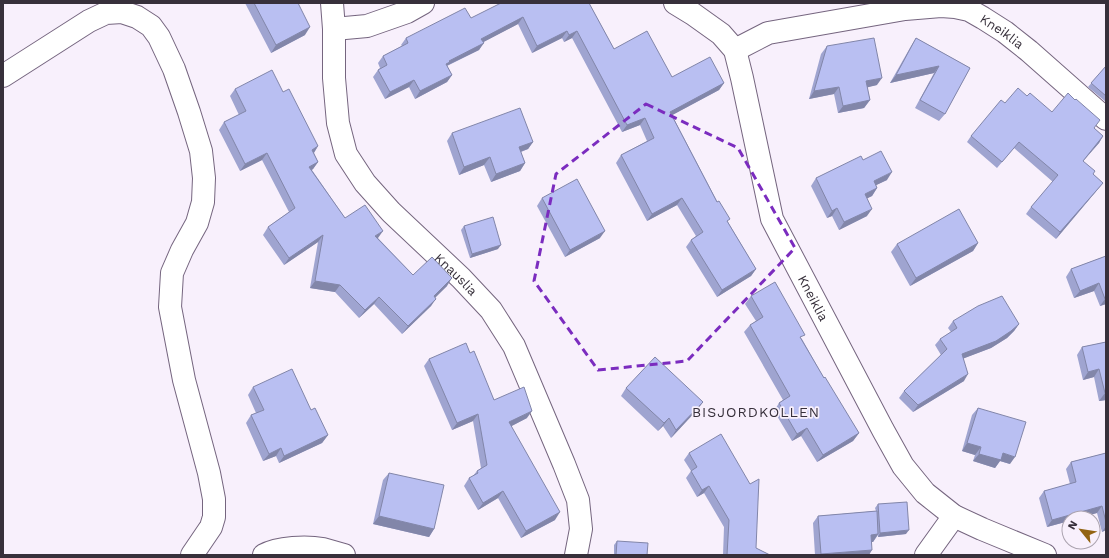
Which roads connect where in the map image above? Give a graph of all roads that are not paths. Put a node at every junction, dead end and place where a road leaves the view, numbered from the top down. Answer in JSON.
{"nodes":[{"id":1,"x":332,"y":3,"type":"edge"},
{"id":2,"x":423,"y":3,"type":"edge"},
{"id":3,"x":675,"y":3,"type":"edge"},
{"id":4,"x":334,"y":29,"type":"junction"},
{"id":5,"x":735,"y":50,"type":"junction"},
{"id":6,"x":3,"y":76,"type":"edge"},
{"id":7,"x":1106,"y":119,"type":"edge"},
{"id":8,"x":954,"y":516,"type":"junction"},
{"id":9,"x":192,"y":555,"type":"edge"},
{"id":10,"x":264,"y":555,"type":"edge"},
{"id":11,"x":344,"y":555,"type":"edge"},
{"id":12,"x":576,"y":555,"type":"edge"},
{"id":13,"x":926,"y":555,"type":"edge"},
{"id":14,"x":1045,"y":555,"type":"edge"}],
"edges":[{"from":1,"to":4,"type":"street","name":"Knauslia"},
{"from":2,"to":4,"type":"street"},
{"from":3,"to":5,"type":"street","name":"Kneiklia"},
{"from":4,"to":12,"type":"street","name":"Knauslia"},
{"from":5,"to":7,"type":"street","name":"Kneiklia"},
{"from":5,"to":8,"type":"street","name":"Kneiklia"},
{"from":6,"to":9,"type":"street"},
{"from":8,"to":13,"type":"street"},
{"from":8,"to":14,"type":"street","name":"Kneiklia"},
{"from":10,"to":11,"type":"street"}]}
